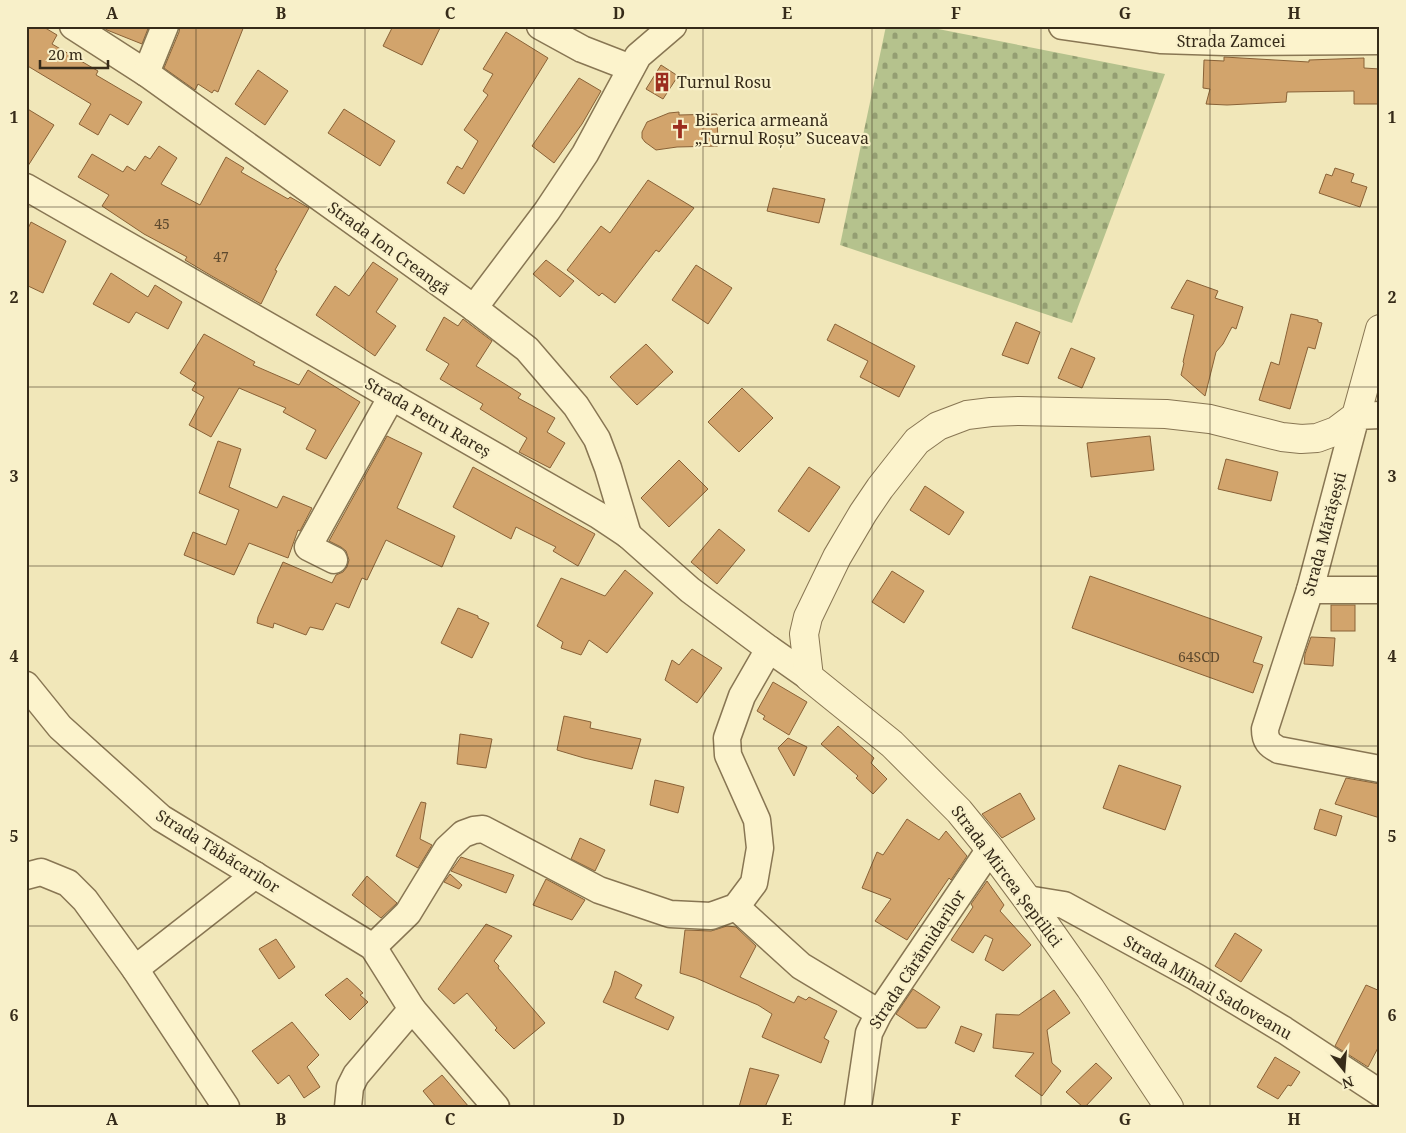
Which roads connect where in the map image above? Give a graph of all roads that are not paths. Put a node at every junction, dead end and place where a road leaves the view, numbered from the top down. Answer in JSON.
{"nodes":[{"id":1,"x":73,"y":26,"type":"edge"},
{"id":2,"x":165,"y":26,"type":"edge"},
{"id":3,"x":540,"y":26,"type":"edge"},
{"id":4,"x":673,"y":26,"type":"edge"},
{"id":5,"x":1062,"y":26,"type":"edge"},
{"id":6,"x":1377,"y":40,"type":"edge"},
{"id":7,"x":631,"y":68,"type":"junction"},
{"id":8,"x":146,"y":73,"type":"junction"},
{"id":9,"x":26,"y":187,"type":"edge"},
{"id":10,"x":474,"y":308,"type":"junction"},
{"id":11,"x":1380,"y":329,"type":"edge"},
{"id":12,"x":392,"y":396,"type":"junction"},
{"id":13,"x":1368,"y":415,"type":"edge"},
{"id":14,"x":628,"y":535,"type":"junction"},
{"id":15,"x":334,"y":560,"type":"dead end"},
{"id":16,"x":1310,"y":590,"type":"junction"},
{"id":17,"x":1380,"y":590,"type":"edge"},
{"id":18,"x":769,"y":649,"type":"junction"},
{"id":19,"x":809,"y":676,"type":"junction"},
{"id":20,"x":26,"y":685,"type":"edge"},
{"id":21,"x":1380,"y":769,"type":"edge"},
{"id":22,"x":990,"y":849,"type":"junction"},
{"id":23,"x":255,"y":875,"type":"junction"},
{"id":24,"x":26,"y":876,"type":"edge"},
{"id":25,"x":1027,"y":899,"type":"junction"},
{"id":26,"x":736,"y":907,"type":"junction"},
{"id":27,"x":373,"y":947,"type":"junction"},
{"id":28,"x":135,"y":969,"type":"junction"},
{"id":29,"x":412,"y":1010,"type":"junction"},
{"id":30,"x":879,"y":1013,"type":"junction"},
{"id":31,"x":1380,"y":1093,"type":"edge"},
{"id":32,"x":226,"y":1107,"type":"edge"},
{"id":33,"x":348,"y":1107,"type":"edge"},
{"id":34,"x":496,"y":1107,"type":"edge"},
{"id":35,"x":858,"y":1107,"type":"edge"},
{"id":36,"x":1169,"y":1107,"type":"edge"}],
"edges":[{"from":1,"to":8,"type":"street","name":"Strada Ion Creangă"},
{"from":2,"to":8,"type":"street"},
{"from":3,"to":7,"type":"street"},
{"from":4,"to":7,"type":"street"},
{"from":5,"to":6,"type":"street","name":"Strada Zamcei"},
{"from":7,"to":10,"type":"street"},
{"from":8,"to":10,"type":"street","name":"Strada Ion Creangă"},
{"from":9,"to":12,"type":"street","name":"Strada Petru Rareș"},
{"from":10,"to":14,"type":"street","name":"Strada Ion Creangă"},
{"from":11,"to":13,"type":"street","name":"Strada Mărășești"},
{"from":12,"to":14,"type":"street","name":"Strada Petru Rareș"},
{"from":12,"to":15,"type":"street"},
{"from":13,"to":16,"type":"street","name":"Strada Mărășești"},
{"from":13,"to":19,"type":"street"},
{"from":14,"to":18,"type":"street","name":"Strada Petru Rareș"},
{"from":16,"to":17,"type":"street"},
{"from":16,"to":21,"type":"street","name":"Strada Mărășești"},
{"from":18,"to":19,"type":"street","name":"Strada Petru Rareș"},
{"from":18,"to":26,"type":"street"},
{"from":19,"to":22,"type":"street","name":"Strada Mircea Șeptilici"},
{"from":20,"to":23,"type":"street","name":"Strada Tăbăcarilor"},
{"from":22,"to":25,"type":"street","name":"Strada Mircea Șeptilici"},
{"from":22,"to":30,"type":"street","name":"Strada Cărămidarilor"},
{"from":23,"to":27,"type":"street","name":"Strada Tăbăcarilor"},
{"from":23,"to":28,"type":"street"},
{"from":24,"to":28,"type":"street"},
{"from":25,"to":31,"type":"street","name":"Strada Mihail Sadoveanu"},
{"from":25,"to":36,"type":"street","name":"Strada Mircea Șeptilici"},
{"from":26,"to":27,"type":"street"},
{"from":26,"to":30,"type":"street"},
{"from":27,"to":29,"type":"street","name":"Strada Tăbăcarilor"},
{"from":28,"to":32,"type":"street"},
{"from":29,"to":33,"type":"street"},
{"from":29,"to":34,"type":"street"},
{"from":30,"to":35,"type":"street","name":"Strada Cărămidarilor"}]}
